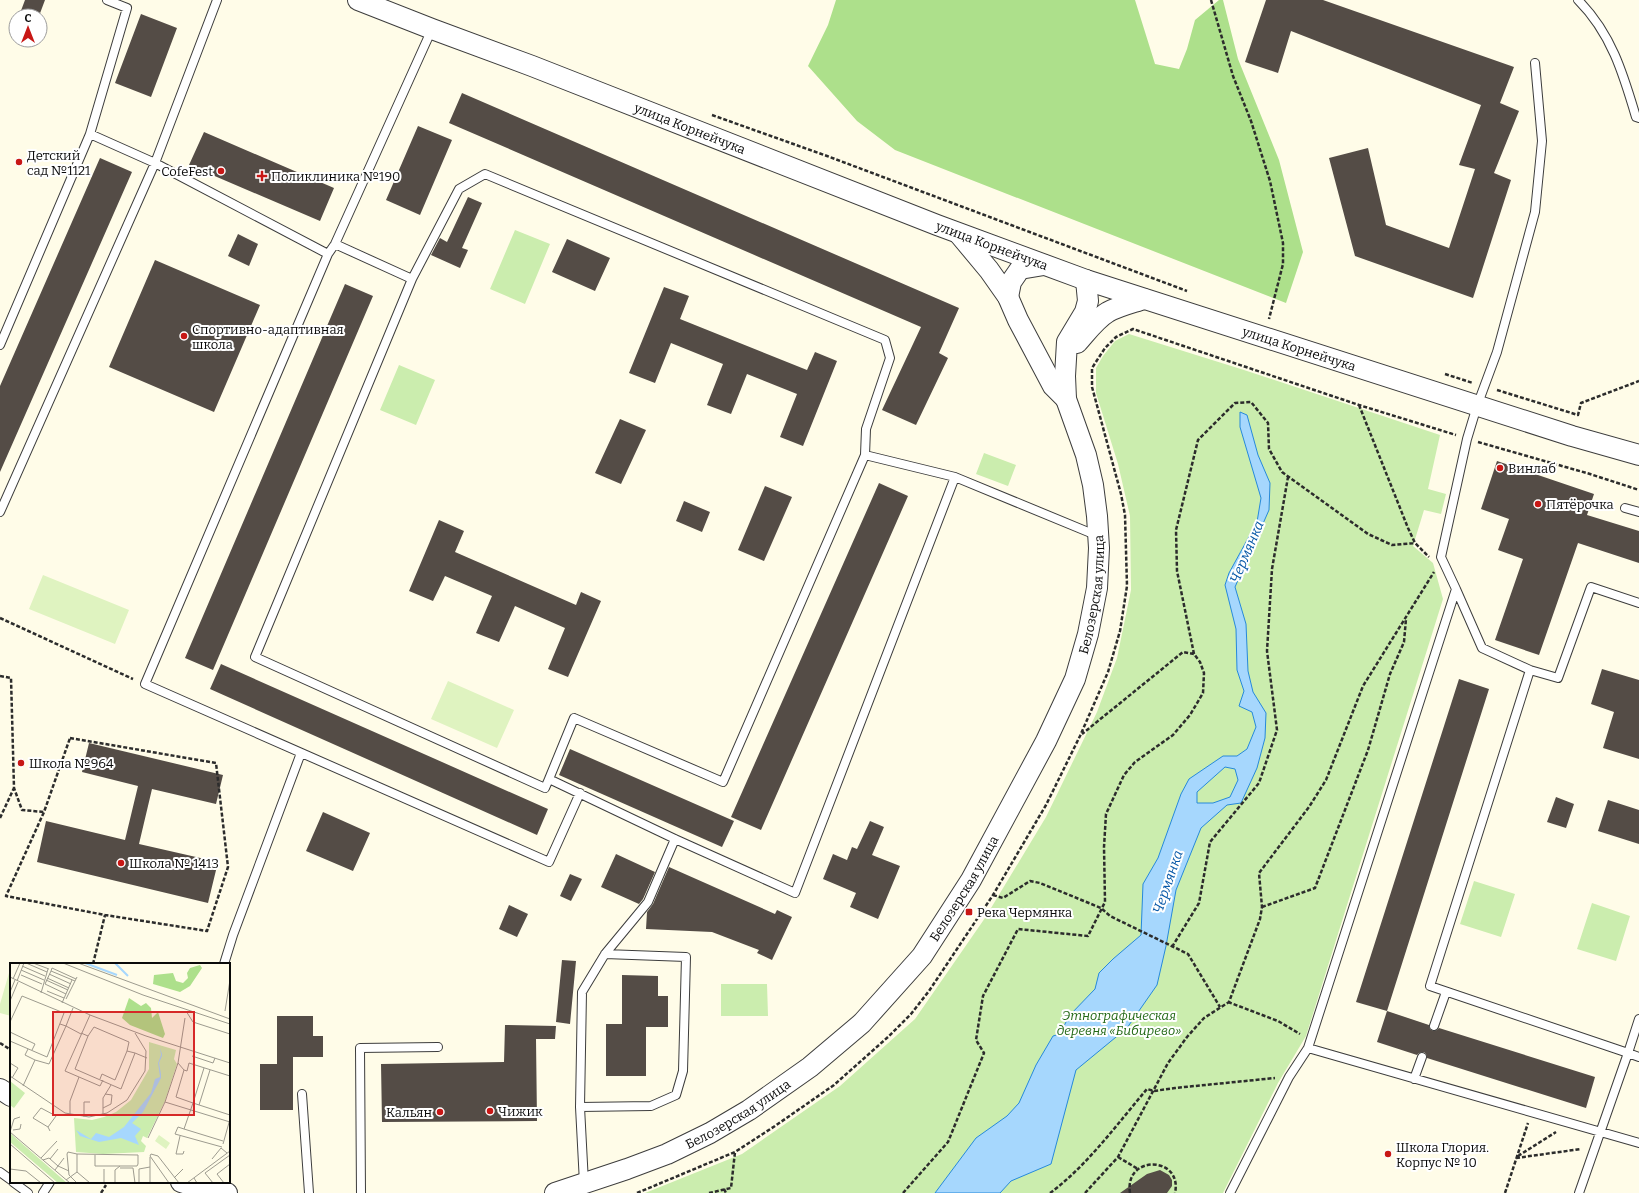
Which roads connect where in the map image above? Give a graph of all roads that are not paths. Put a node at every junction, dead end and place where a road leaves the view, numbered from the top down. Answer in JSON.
{"nodes":[{"id":1,"x":107,"y":0,"type":"edge"},
{"id":2,"x":216,"y":0,"type":"edge"},
{"id":3,"x":358,"y":0,"type":"edge"},
{"id":4,"x":1578,"y":0,"type":"edge"},
{"id":5,"x":432,"y":29,"type":"junction"},
{"id":6,"x":1535,"y":64,"type":"dead end"},
{"id":7,"x":1637,"y":118,"type":"edge"},
{"id":8,"x":90,"y":134,"type":"junction"},
{"id":9,"x":155,"y":163,"type":"junction"},
{"id":10,"x":958,"y":233,"type":"junction"},
{"id":11,"x":335,"y":244,"type":"junction"},
{"id":12,"x":328,"y":254,"type":"junction"},
{"id":13,"x":1044,"y":265,"type":"junction"},
{"id":14,"x":412,"y":279,"type":"junction"},
{"id":15,"x":1086,"y":280,"type":"junction"},
{"id":16,"x":1008,"y":298,"type":"junction"},
{"id":17,"x":1144,"y":299,"type":"junction"},
{"id":18,"x":0,"y":345,"type":"edge"},
{"id":19,"x":1066,"y":363,"type":"junction"},
{"id":20,"x":1066,"y":399,"type":"junction"},
{"id":21,"x":1477,"y":406,"type":"junction"},
{"id":22,"x":865,"y":455,"type":"junction"},
{"id":23,"x":1639,"y":455,"type":"edge"},
{"id":24,"x":955,"y":477,"type":"junction"},
{"id":25,"x":1626,"y":508,"type":"dead end"},
{"id":26,"x":0,"y":512,"type":"edge"},
{"id":27,"x":1639,"y":512,"type":"edge"},
{"id":28,"x":1099,"y":536,"type":"junction"},
{"id":29,"x":1456,"y":589,"type":"junction"},
{"id":30,"x":1639,"y":603,"type":"edge"},
{"id":31,"x":1530,"y":670,"type":"junction"},
{"id":32,"x":301,"y":753,"type":"junction"},
{"id":33,"x":549,"y":779,"type":"junction"},
{"id":34,"x":580,"y":793,"type":"junction"},
{"id":35,"x":675,"y":839,"type":"junction"},
{"id":36,"x":605,"y":954,"type":"junction"},
{"id":37,"x":224,"y":963,"type":"edge"},
{"id":38,"x":1446,"y":992,"type":"junction"},
{"id":39,"x":1639,"y":1019,"type":"edge"},
{"id":40,"x":1434,"y":1026,"type":"dead end"},
{"id":41,"x":1309,"y":1045,"type":"junction"},
{"id":42,"x":438,"y":1047,"type":"dead end"},
{"id":43,"x":1628,"y":1053,"type":"junction"},
{"id":44,"x":1422,"y":1057,"type":"dead end"},
{"id":45,"x":1639,"y":1057,"type":"edge"},
{"id":46,"x":1414,"y":1079,"type":"junction"},
{"id":47,"x":0,"y":1089,"type":"edge"},
{"id":48,"x":302,"y":1094,"type":"dead end"},
{"id":49,"x":10,"y":1095,"type":"edge"},
{"id":50,"x":580,"y":1107,"type":"junction"},
{"id":51,"x":1600,"y":1131,"type":"junction"},
{"id":52,"x":1639,"y":1142,"type":"edge"},
{"id":53,"x":0,"y":1172,"type":"edge"},
{"id":54,"x":10,"y":1180,"type":"edge"},
{"id":55,"x":15,"y":1183,"type":"edge"},
{"id":56,"x":49,"y":1183,"type":"edge"},
{"id":57,"x":186,"y":1183,"type":"edge"},
{"id":58,"x":584,"y":1184,"type":"junction"},
{"id":59,"x":203,"y":1186,"type":"edge"},
{"id":60,"x":28,"y":1193,"type":"edge"},
{"id":61,"x":43,"y":1193,"type":"edge"},
{"id":62,"x":227,"y":1193,"type":"edge"},
{"id":63,"x":309,"y":1193,"type":"edge"},
{"id":64,"x":361,"y":1193,"type":"edge"},
{"id":65,"x":555,"y":1193,"type":"edge"},
{"id":66,"x":1230,"y":1193,"type":"edge"},
{"id":67,"x":1579,"y":1193,"type":"edge"}],
"edges":[{"from":1,"to":8,"type":"lane"},
{"from":2,"to":9,"type":"lane"},
{"from":3,"to":5,"type":"street","name":"улица Корнейчука"},
{"from":4,"to":7,"type":"lane"},
{"from":5,"to":10,"type":"street","name":"улица Корнейчука"},
{"from":5,"to":11,"type":"lane"},
{"from":6,"to":21,"type":"lane"},
{"from":8,"to":9,"type":"lane"},
{"from":8,"to":18,"type":"lane"},
{"from":9,"to":12,"type":"lane"},
{"from":9,"to":26,"type":"lane"},
{"from":10,"to":13,"type":"street","name":"улица Корнейчука"},
{"from":10,"to":16,"type":"street","name":"Белозерская улица"},
{"from":11,"to":12,"type":"lane"},
{"from":11,"to":14,"type":"lane"},
{"from":12,"to":32,"type":"lane"},
{"from":13,"to":15,"type":"street","name":"улица Корнейчука"},
{"from":13,"to":16,"type":"street"},
{"from":14,"to":22,"type":"lane"},
{"from":14,"to":33,"type":"lane"},
{"from":15,"to":17,"type":"street","name":"улица Корнейчука"},
{"from":15,"to":19,"type":"street","name":"Белозерская улица"},
{"from":16,"to":20,"type":"street","name":"Белозерская улица"},
{"from":17,"to":19,"type":"street","name":"Белозерская улица"},
{"from":17,"to":21,"type":"street","name":"улица Корнейчука"},
{"from":19,"to":20,"type":"street","name":"Белозерская улица"},
{"from":20,"to":28,"type":"street","name":"Белозерская улица"},
{"from":21,"to":23,"type":"street","name":"улица Корнейчука"},
{"from":21,"to":29,"type":"lane"},
{"from":22,"to":24,"type":"lane"},
{"from":22,"to":33,"type":"lane"},
{"from":24,"to":28,"type":"lane"},
{"from":24,"to":35,"type":"lane"},
{"from":25,"to":27,"type":"lane"},
{"from":28,"to":58,"type":"street","name":"Белозерская улица"},
{"from":29,"to":31,"type":"lane"},
{"from":29,"to":41,"type":"lane"},
{"from":30,"to":31,"type":"lane"},
{"from":31,"to":38,"type":"lane"},
{"from":32,"to":34,"type":"lane"},
{"from":32,"to":37,"type":"lane"},
{"from":33,"to":34,"type":"lane"},
{"from":34,"to":35,"type":"lane"},
{"from":35,"to":36,"type":"lane"},
{"from":36,"to":50,"type":"lane"},
{"from":36,"to":50,"type":"lane"},
{"from":38,"to":40,"type":"lane"},
{"from":38,"to":43,"type":"lane"},
{"from":39,"to":43,"type":"lane"},
{"from":41,"to":46,"type":"lane"},
{"from":41,"to":66,"type":"lane"},
{"from":42,"to":64,"type":"lane"},
{"from":43,"to":45,"type":"lane"},
{"from":43,"to":51,"type":"lane"},
{"from":44,"to":46,"type":"lane"},
{"from":46,"to":51,"type":"lane"},
{"from":47,"to":49,"type":"street"},
{"from":48,"to":63,"type":"lane"},
{"from":50,"to":58,"type":"lane"},
{"from":51,"to":52,"type":"lane"},
{"from":51,"to":67,"type":"lane"},
{"from":53,"to":54,"type":"lane"},
{"from":55,"to":60,"type":"lane"},
{"from":56,"to":61,"type":"lane"},
{"from":57,"to":59,"type":"street"},
{"from":58,"to":65,"type":"street","name":"Белозерская улица"},
{"from":59,"to":62,"type":"street"}]}
